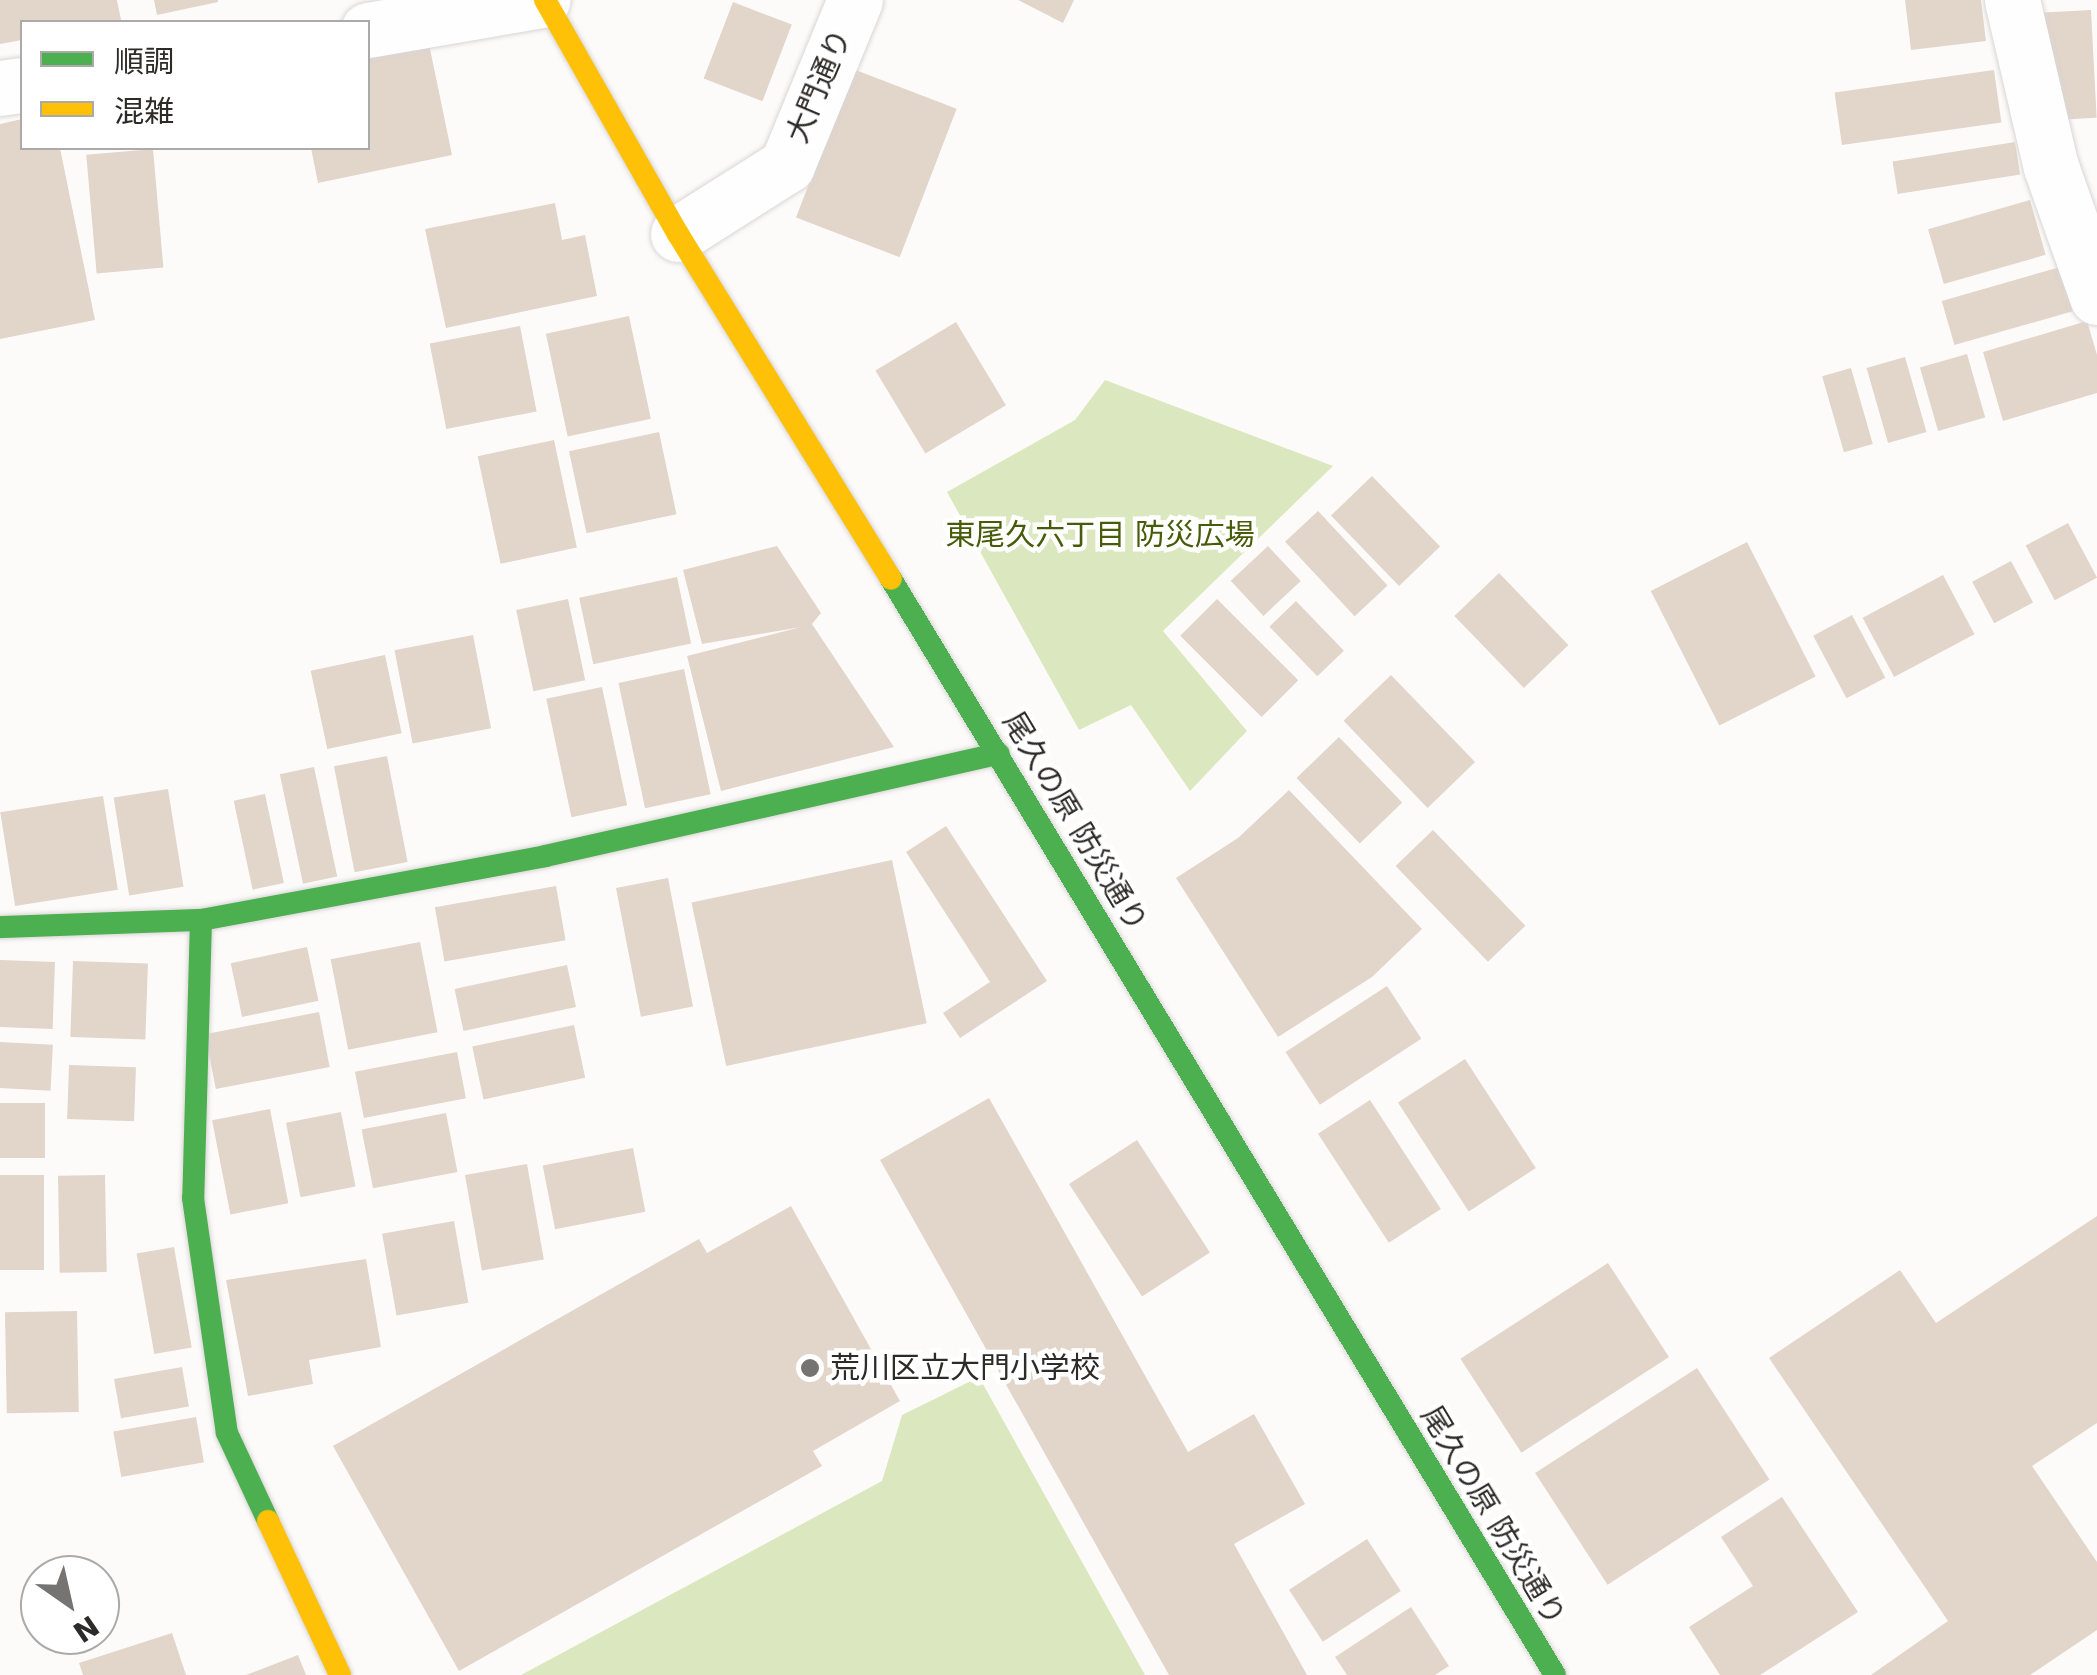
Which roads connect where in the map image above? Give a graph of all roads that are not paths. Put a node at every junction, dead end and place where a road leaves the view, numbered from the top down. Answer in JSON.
{"nodes":[{"id":1,"x":544,"y":0,"type":"edge"},
{"id":2,"x":855,"y":0,"type":"edge"},
{"id":3,"x":2012,"y":0,"type":"edge"},
{"id":4,"x":370,"y":30,"type":"edge"},
{"id":5,"x":678,"y":234,"type":"junction"},
{"id":6,"x":2097,"y":296,"type":"edge"},
{"id":7,"x":999,"y":754,"type":"junction"},
{"id":8,"x":201,"y":920,"type":"junction"},
{"id":9,"x":0,"y":928,"type":"edge"},
{"id":10,"x":340,"y":1675,"type":"edge"},
{"id":11,"x":1555,"y":1675,"type":"edge"}],
"edges":[{"from":1,"to":4,"type":"street"},
{"from":1,"to":5,"type":"street","name":"尾久の原 防災通り"},
{"from":2,"to":5,"type":"street","name":"大門通り"},
{"from":3,"to":6,"type":"street"},
{"from":5,"to":7,"type":"street","name":"尾久の原 防災通り"},
{"from":7,"to":8,"type":"street"},
{"from":7,"to":11,"type":"street","name":"尾久の原 防災通り"},
{"from":8,"to":9,"type":"street"},
{"from":8,"to":10,"type":"street"}]}
